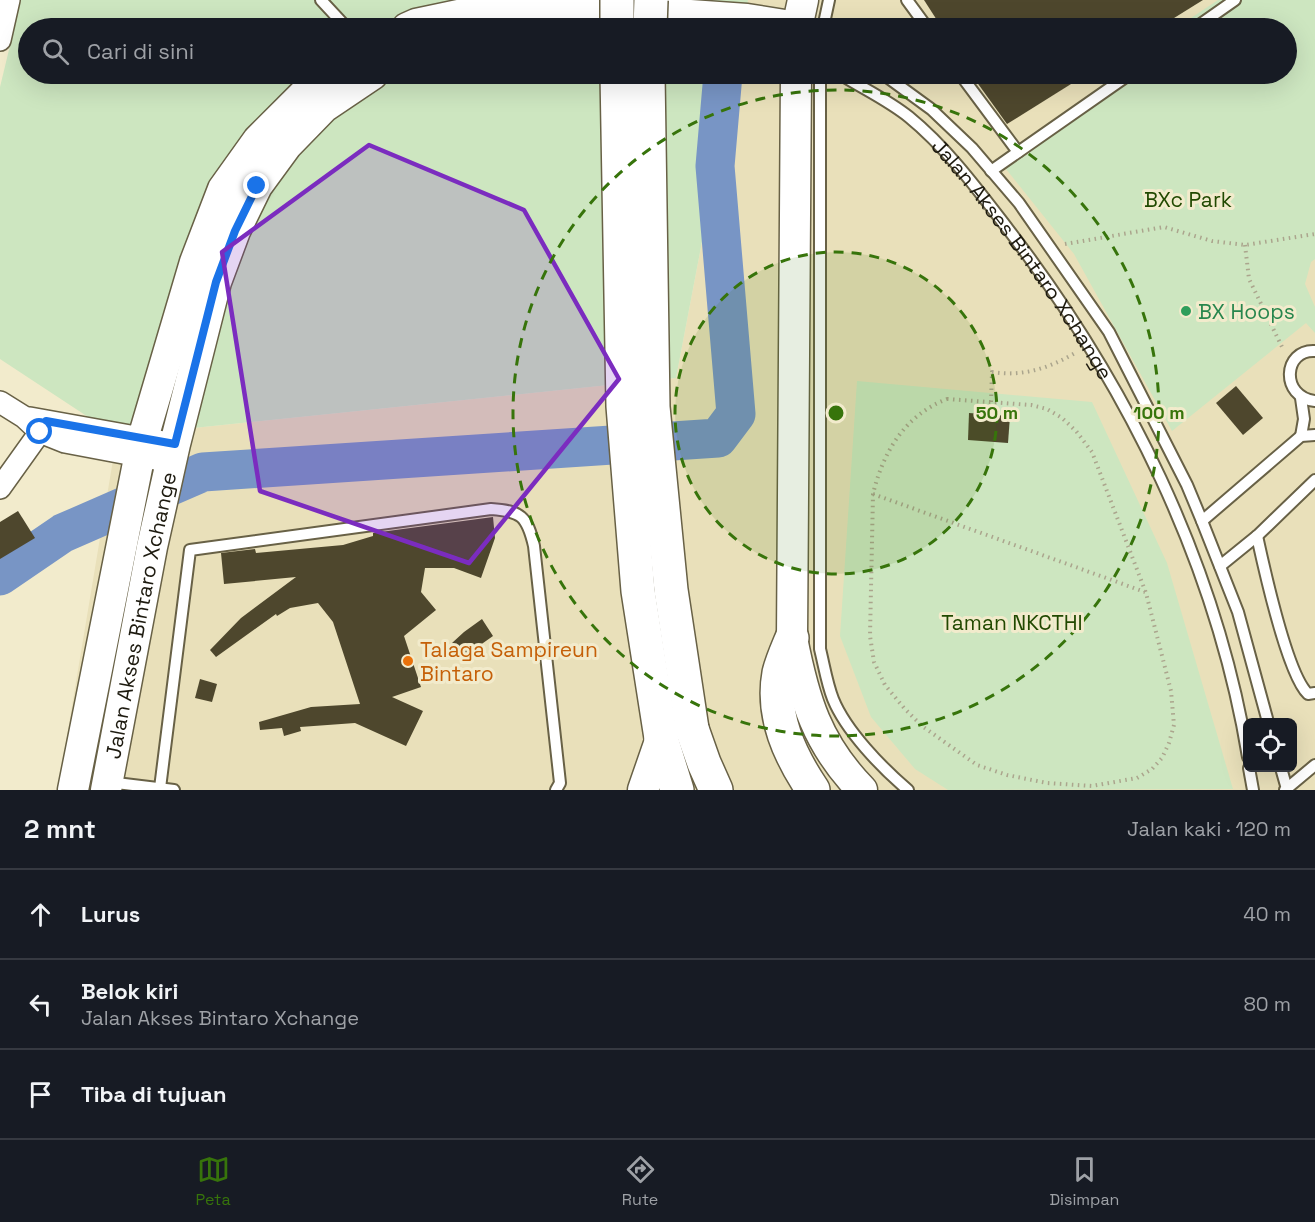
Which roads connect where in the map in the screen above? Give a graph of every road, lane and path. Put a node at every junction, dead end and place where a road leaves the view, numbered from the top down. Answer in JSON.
{"nodes":[{"id":1,"x":321,"y":0,"type":"edge"},
{"id":2,"x":617,"y":0,"type":"edge"},
{"id":3,"x":651,"y":0,"type":"edge"},
{"id":4,"x":829,"y":0,"type":"edge"},
{"id":5,"x":907,"y":0,"type":"edge"},
{"id":6,"x":1235,"y":0,"type":"edge"},
{"id":7,"x":5,"y":11,"type":"edge"},
{"id":8,"x":338,"y":18,"type":"edge"},
{"id":9,"x":444,"y":18,"type":"edge"},
{"id":10,"x":617,"y":18,"type":"edge"},
{"id":11,"x":650,"y":18,"type":"edge"},
{"id":12,"x":733,"y":18,"type":"edge"},
{"id":13,"x":808,"y":18,"type":"edge"},
{"id":14,"x":919,"y":18,"type":"edge"},
{"id":15,"x":1209,"y":18,"type":"edge"},
{"id":16,"x":0,"y":40,"type":"edge"},
{"id":17,"x":316,"y":84,"type":"edge"},
{"id":18,"x":359,"y":84,"type":"edge"},
{"id":19,"x":633,"y":84,"type":"edge"},
{"id":20,"x":796,"y":84,"type":"edge"},
{"id":21,"x":820,"y":84,"type":"edge"},
{"id":22,"x":856,"y":84,"type":"edge"},
{"id":23,"x":899,"y":84,"type":"edge"},
{"id":24,"x":967,"y":84,"type":"edge"},
{"id":25,"x":1117,"y":84,"type":"edge"},
{"id":26,"x":1018,"y":152,"type":"junction"},
{"id":27,"x":991,"y":171,"type":"junction"},
{"id":28,"x":1315,"y":234,"type":"edge"},
{"id":29,"x":1245,"y":245,"type":"junction"},
{"id":30,"x":1050,"y":247,"type":"junction"},
{"id":31,"x":1089,"y":345,"type":"junction"},
{"id":32,"x":1315,"y":351,"type":"edge"},
{"id":33,"x":1292,"y":365,"type":"junction"},
{"id":34,"x":807,"y":389,"type":"junction"},
{"id":35,"x":1301,"y":398,"type":"junction"},
{"id":36,"x":1315,"y":401,"type":"edge"},
{"id":37,"x":0,"y":402,"type":"edge"},
{"id":38,"x":992,"y":402,"type":"junction"},
{"id":39,"x":43,"y":426,"type":"junction"},
{"id":40,"x":1315,"y":435,"type":"edge"},
{"id":41,"x":1301,"y":436,"type":"junction"},
{"id":42,"x":140,"y":455,"type":"junction"},
{"id":43,"x":172,"y":459,"type":"junction"},
{"id":44,"x":1315,"y":480,"type":"edge"},
{"id":45,"x":0,"y":488,"type":"edge"},
{"id":46,"x":645,"y":494,"type":"junction"},
{"id":47,"x":873,"y":494,"type":"junction"},
{"id":48,"x":1202,"y":521,"type":"junction"},
{"id":49,"x":1257,"y":536,"type":"junction"},
{"id":50,"x":1220,"y":566,"type":"junction"},
{"id":51,"x":1146,"y":593,"type":"junction"},
{"id":52,"x":792,"y":638,"type":"junction"},
{"id":53,"x":1315,"y":693,"type":"edge"},
{"id":54,"x":1267,"y":718,"type":"edge"},
{"id":55,"x":1243,"y":730,"type":"edge"},
{"id":56,"x":661,"y":738,"type":"junction"},
{"id":57,"x":1315,"y":765,"type":"edge"},
{"id":58,"x":1250,"y":772,"type":"edge"},
{"id":59,"x":1282,"y":772,"type":"edge"},
{"id":60,"x":107,"y":786,"type":"edge"},
{"id":61,"x":160,"y":788,"type":"junction"},
{"id":62,"x":73,"y":790,"type":"edge"},
{"id":63,"x":174,"y":790,"type":"edge"},
{"id":64,"x":556,"y":790,"type":"edge"},
{"id":65,"x":643,"y":790,"type":"edge"},
{"id":66,"x":677,"y":790,"type":"edge"},
{"id":67,"x":716,"y":790,"type":"edge"},
{"id":68,"x":813,"y":790,"type":"edge"},
{"id":69,"x":862,"y":790,"type":"edge"},
{"id":70,"x":908,"y":790,"type":"edge"},
{"id":71,"x":1253,"y":790,"type":"edge"},
{"id":72,"x":1286,"y":790,"type":"edge"}],
"edges":[{"from":1,"to":8,"type":"lane"},
{"from":2,"to":10,"type":"main road","bridge":true},
{"from":3,"to":11,"type":"main road","bridge":true},
{"from":4,"to":13,"type":"lane"},
{"from":5,"to":14,"type":"lane"},
{"from":6,"to":15,"type":"lane"},
{"from":7,"to":16,"type":"street"},
{"from":9,"to":12,"type":"main road"},
{"from":17,"to":42,"type":"main road","name":"Jalan Akses Bintaro Xchange"},
{"from":18,"to":43,"type":"main road","name":"Jalan Akses Bintaro Xchange"},
{"from":19,"to":46,"type":"main road"},
{"from":20,"to":34,"type":"main road"},
{"from":21,"to":34,"type":"lane"},
{"from":22,"to":31,"type":"lane","name":"Jalan Akses Bintaro Xchange"},
{"from":23,"to":27,"type":"lane","name":"Jalan Akses Bintaro Xchange"},
{"from":24,"to":26,"type":"lane"},
{"from":25,"to":26,"type":"lane"},
{"from":26,"to":27,"type":"lane"},
{"from":27,"to":30,"type":"lane","name":"Jalan Akses Bintaro Xchange"},
{"from":28,"to":29,"type":"path"},
{"from":29,"to":30,"type":"path"},
{"from":29,"to":33,"type":"path"},
{"from":30,"to":48,"type":"lane","name":"Jalan Akses Bintaro Xchange"},
{"from":31,"to":38,"type":"path"},
{"from":31,"to":55,"type":"lane","name":"Jalan Akses Bintaro Xchange"},
{"from":32,"to":33,"type":"lane"},
{"from":33,"to":35,"type":"lane"},
{"from":34,"to":52,"type":"main road"},
{"from":34,"to":70,"type":"lane"},
{"from":35,"to":36,"type":"lane"},
{"from":35,"to":41,"type":"lane"},
{"from":37,"to":39,"type":"street"},
{"from":38,"to":47,"type":"path"},
{"from":38,"to":51,"type":"path"},
{"from":39,"to":42,"type":"street"},
{"from":39,"to":45,"type":"street"},
{"from":40,"to":41,"type":"lane"},
{"from":41,"to":48,"type":"lane"},
{"from":42,"to":43,"type":"street"},
{"from":42,"to":62,"type":"main road","name":"Jalan Akses Bintaro Xchange"},
{"from":43,"to":60,"type":"main road","name":"Jalan Akses Bintaro Xchange"},
{"from":44,"to":49,"type":"lane"},
{"from":46,"to":56,"type":"main road"},
{"from":46,"to":67,"type":"main road"},
{"from":47,"to":51,"type":"path"},
{"from":47,"to":51,"type":"path"},
{"from":48,"to":50,"type":"lane","name":"Jalan Akses Bintaro Xchange"},
{"from":49,"to":50,"type":"lane"},
{"from":49,"to":53,"type":"lane"},
{"from":50,"to":54,"type":"lane","name":"Jalan Akses Bintaro Xchange"},
{"from":52,"to":68,"type":"main road"},
{"from":52,"to":69,"type":"main road"},
{"from":56,"to":65,"type":"main road"},
{"from":56,"to":66,"type":"main road"},
{"from":57,"to":72,"type":"lane"},
{"from":58,"to":71,"type":"lane"},
{"from":59,"to":72,"type":"lane"},
{"from":60,"to":61,"type":"lane"},
{"from":61,"to":63,"type":"lane"},
{"from":61,"to":64,"type":"lane"}]}
